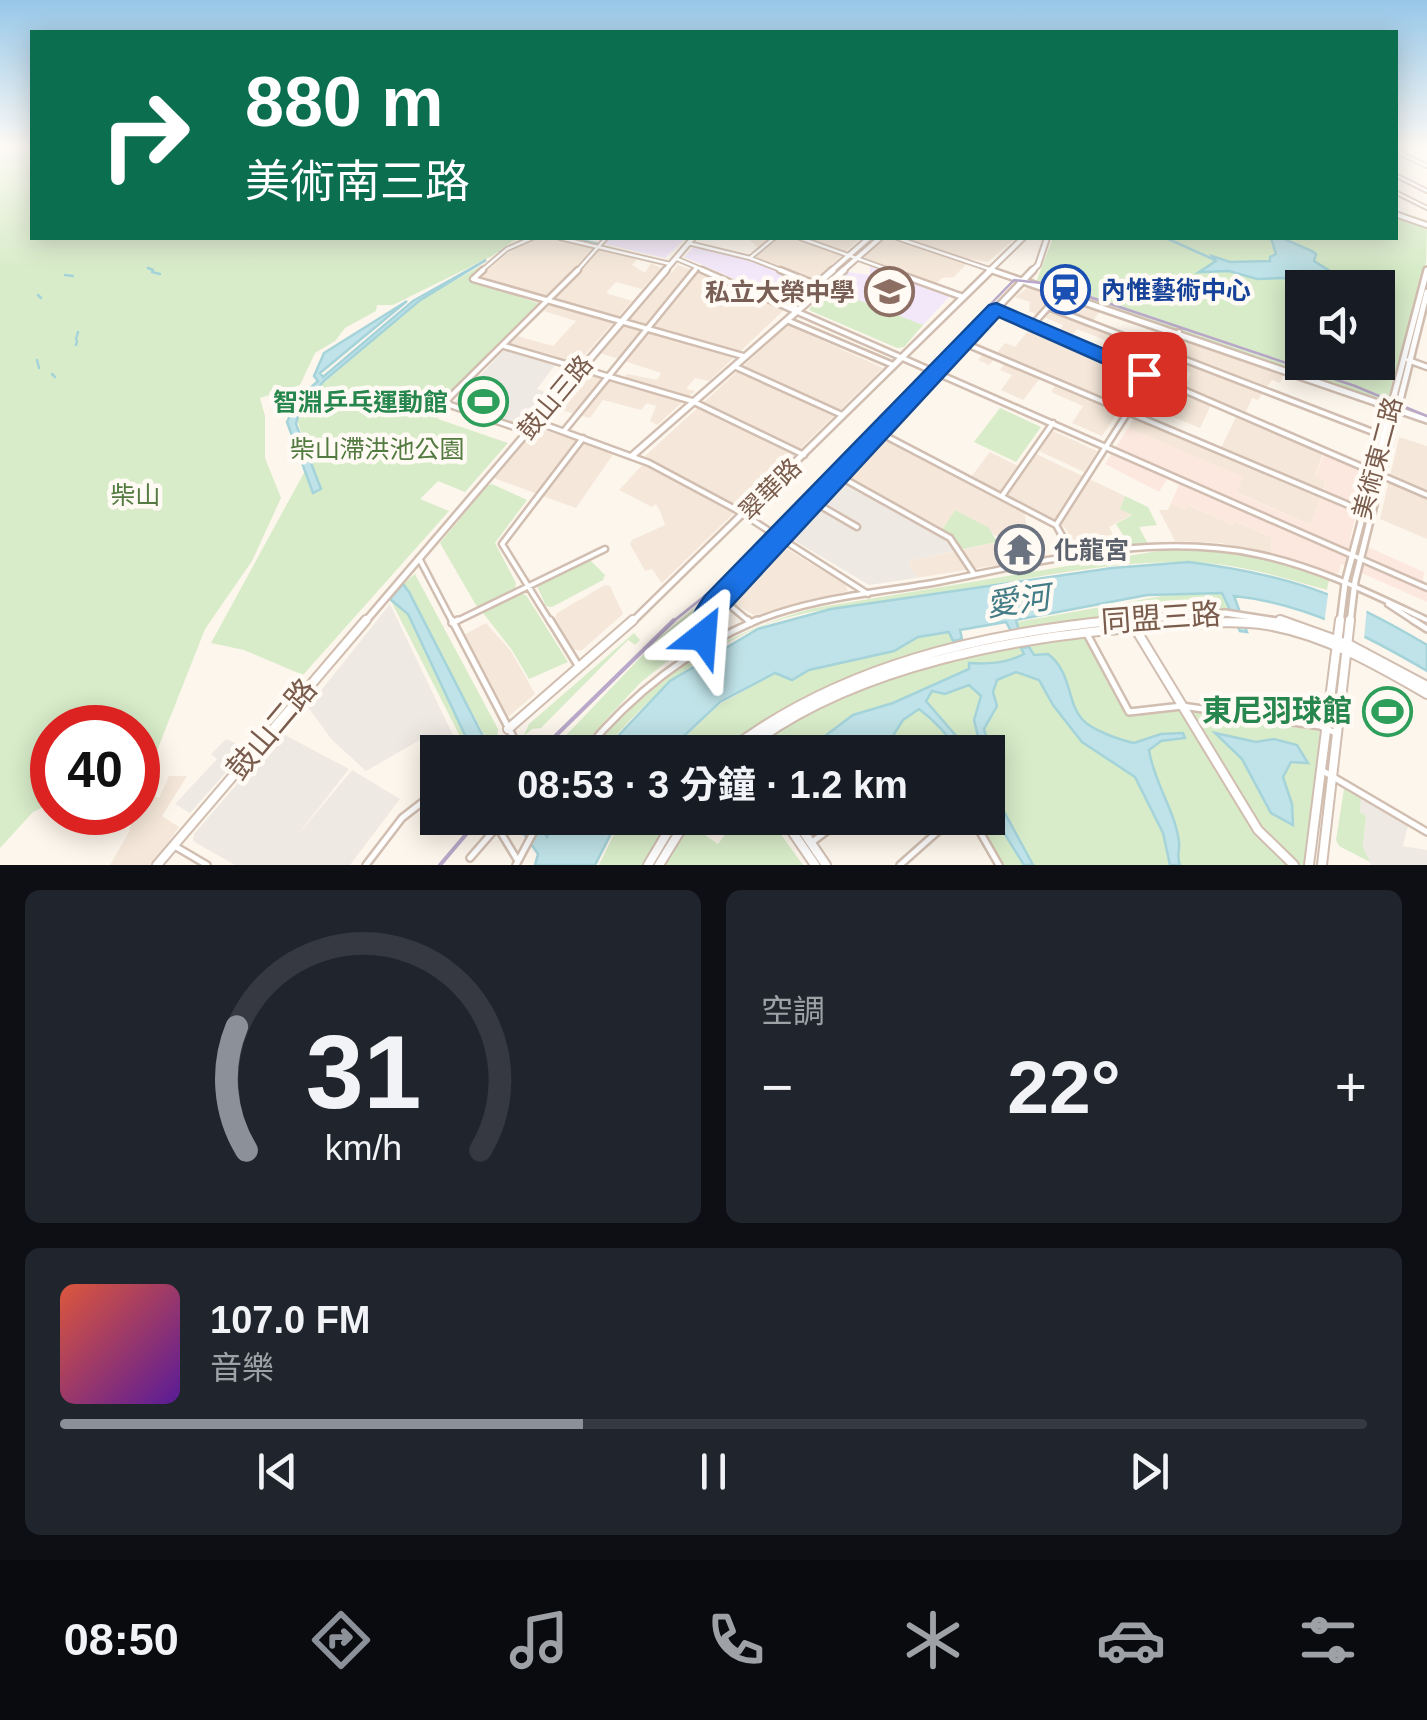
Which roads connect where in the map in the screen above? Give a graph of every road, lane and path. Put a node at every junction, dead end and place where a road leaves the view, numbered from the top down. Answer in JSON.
{"nodes":[{"id":1,"x":1398,"y":194,"type":"edge"},
{"id":2,"x":1427,"y":208,"type":"edge"},
{"id":3,"x":1398,"y":215,"type":"edge"},
{"id":4,"x":1427,"y":225,"type":"edge"},
{"id":5,"x":527,"y":240,"type":"edge"},
{"id":6,"x":568,"y":240,"type":"edge"},
{"id":7,"x":605,"y":240,"type":"edge"},
{"id":8,"x":691,"y":240,"type":"edge"},
{"id":9,"x":772,"y":240,"type":"edge"},
{"id":10,"x":806,"y":240,"type":"edge"},
{"id":11,"x":823,"y":240,"type":"edge"},
{"id":12,"x":867,"y":240,"type":"edge"},
{"id":13,"x":878,"y":240,"type":"edge"},
{"id":14,"x":903,"y":240,"type":"edge"},
{"id":15,"x":1021,"y":240,"type":"edge"},
{"id":16,"x":1046,"y":240,"type":"edge"},
{"id":17,"x":688,"y":243,"type":"junction"},
{"id":18,"x":818,"y":244,"type":"junction"},
{"id":19,"x":601,"y":248,"type":"junction"},
{"id":20,"x":848,"y":255,"type":"junction"},
{"id":21,"x":675,"y":258,"type":"junction"},
{"id":22,"x":750,"y":258,"type":"junction"},
{"id":23,"x":856,"y":258,"type":"junction"},
{"id":24,"x":670,"y":264,"type":"junction"},
{"id":25,"x":698,"y":267,"type":"junction"},
{"id":26,"x":990,"y":270,"type":"junction"},
{"id":27,"x":1427,"y":270,"type":"edge"},
{"id":28,"x":1426,"y":279,"type":"edge"},
{"id":29,"x":1023,"y":280,"type":"junction"},
{"id":30,"x":816,"y":284,"type":"junction"},
{"id":31,"x":825,"y":288,"type":"junction"},
{"id":32,"x":1427,"y":292,"type":"edge"},
{"id":33,"x":1061,"y":293,"type":"junction"},
{"id":34,"x":963,"y":297,"type":"junction"},
{"id":35,"x":550,"y":301,"type":"junction"},
{"id":36,"x":1048,"y":308,"type":"junction"},
{"id":37,"x":996,"y":309,"type":"junction"},
{"id":38,"x":795,"y":310,"type":"junction"},
{"id":39,"x":785,"y":318,"type":"junction"},
{"id":40,"x":619,"y":321,"type":"junction"},
{"id":41,"x":1420,"y":322,"type":"edge"},
{"id":42,"x":1032,"y":324,"type":"junction"},
{"id":43,"x":646,"y":328,"type":"junction"},
{"id":44,"x":1178,"y":332,"type":"junction"},
{"id":45,"x":964,"y":343,"type":"junction"},
{"id":46,"x":504,"y":346,"type":"junction"},
{"id":47,"x":1165,"y":354,"type":"junction"},
{"id":48,"x":742,"y":356,"type":"junction"},
{"id":49,"x":902,"y":357,"type":"junction"},
{"id":50,"x":1407,"y":360,"type":"junction"},
{"id":51,"x":732,"y":365,"type":"junction"},
{"id":52,"x":893,"y":365,"type":"junction"},
{"id":53,"x":1427,"y":366,"type":"edge"},
{"id":54,"x":580,"y":367,"type":"junction"},
{"id":55,"x":937,"y":372,"type":"junction"},
{"id":56,"x":608,"y":376,"type":"junction"},
{"id":57,"x":1150,"y":376,"type":"junction"},
{"id":58,"x":692,"y":401,"type":"junction"},
{"id":59,"x":1395,"y":408,"type":"junction"},
{"id":60,"x":1128,"y":412,"type":"junction"},
{"id":61,"x":843,"y":415,"type":"junction"},
{"id":62,"x":1427,"y":420,"type":"edge"},
{"id":63,"x":534,"y":421,"type":"junction"},
{"id":64,"x":1053,"y":423,"type":"junction"},
{"id":65,"x":526,"y":430,"type":"junction"},
{"id":66,"x":564,"y":431,"type":"junction"},
{"id":67,"x":879,"y":432,"type":"junction"},
{"id":68,"x":582,"y":438,"type":"junction"},
{"id":69,"x":1387,"y":438,"type":"junction"},
{"id":70,"x":1105,"y":447,"type":"junction"},
{"id":71,"x":633,"y":455,"type":"junction"},
{"id":72,"x":804,"y":455,"type":"junction"},
{"id":73,"x":1376,"y":474,"type":"junction"},
{"id":74,"x":838,"y":476,"type":"junction"},
{"id":75,"x":1427,"y":494,"type":"edge"},
{"id":76,"x":1002,"y":496,"type":"junction"},
{"id":77,"x":814,"y":502,"type":"junction"},
{"id":78,"x":1366,"y":512,"type":"junction"},
{"id":79,"x":743,"y":515,"type":"junction"},
{"id":80,"x":1056,"y":525,"type":"junction"},
{"id":81,"x":856,"y":527,"type":"dead end"},
{"id":82,"x":780,"y":538,"type":"junction"},
{"id":83,"x":605,"y":550,"type":"dead end"},
{"id":84,"x":1351,"y":554,"type":"junction"},
{"id":85,"x":418,"y":557,"type":"junction"},
{"id":86,"x":1074,"y":558,"type":"junction"},
{"id":87,"x":1360,"y":558,"type":"junction"},
{"id":88,"x":974,"y":574,"type":"junction"},
{"id":89,"x":736,"y":582,"type":"junction"},
{"id":90,"x":1345,"y":585,"type":"junction"},
{"id":91,"x":527,"y":587,"type":"junction"},
{"id":92,"x":1427,"y":588,"type":"edge"},
{"id":93,"x":1354,"y":589,"type":"junction"},
{"id":94,"x":868,"y":594,"type":"junction"},
{"id":95,"x":1371,"y":594,"type":"junction"},
{"id":96,"x":1427,"y":620,"type":"edge"},
{"id":97,"x":452,"y":623,"type":"junction"},
{"id":98,"x":751,"y":623,"type":"junction"},
{"id":99,"x":1132,"y":623,"type":"junction"},
{"id":100,"x":1427,"y":629,"type":"edge"},
{"id":101,"x":1086,"y":630,"type":"junction"},
{"id":102,"x":706,"y":645,"type":"junction"},
{"id":103,"x":1340,"y":645,"type":"junction"},
{"id":104,"x":1350,"y":650,"type":"junction"},
{"id":105,"x":579,"y":667,"type":"junction"},
{"id":106,"x":1427,"y":690,"type":"edge"},
{"id":107,"x":1182,"y":706,"type":"junction"},
{"id":108,"x":508,"y":729,"type":"junction"},
{"id":109,"x":1328,"y":729,"type":"junction"},
{"id":110,"x":1338,"y":734,"type":"junction"},
{"id":111,"x":512,"y":735,"type":"edge"},
{"id":112,"x":600,"y":735,"type":"edge"},
{"id":113,"x":758,"y":735,"type":"edge"},
{"id":114,"x":762,"y":735,"type":"edge"},
{"id":115,"x":1323,"y":771,"type":"junction"},
{"id":116,"x":1332,"y":776,"type":"junction"},
{"id":117,"x":420,"y":804,"type":"edge"},
{"id":118,"x":1427,"y":832,"type":"edge"},
{"id":119,"x":490,"y":835,"type":"edge"},
{"id":120,"x":501,"y":835,"type":"edge"},
{"id":121,"x":532,"y":835,"type":"edge"},
{"id":122,"x":668,"y":835,"type":"edge"},
{"id":123,"x":675,"y":835,"type":"edge"},
{"id":124,"x":795,"y":835,"type":"edge"},
{"id":125,"x":806,"y":835,"type":"edge"},
{"id":126,"x":821,"y":835,"type":"edge"},
{"id":127,"x":935,"y":835,"type":"edge"},
{"id":128,"x":982,"y":835,"type":"edge"},
{"id":129,"x":811,"y":842,"type":"junction"},
{"id":130,"x":173,"y":845,"type":"junction"},
{"id":131,"x":470,"y":858,"type":"dead end"},
{"id":132,"x":517,"y":863,"type":"edge"},
{"id":133,"x":653,"y":864,"type":"edge"},
{"id":134,"x":903,"y":864,"type":"edge"},
{"id":135,"x":158,"y":865,"type":"edge"},
{"id":136,"x":207,"y":865,"type":"edge"},
{"id":137,"x":366,"y":865,"type":"edge"},
{"id":138,"x":815,"y":865,"type":"edge"},
{"id":139,"x":826,"y":865,"type":"edge"},
{"id":140,"x":999,"y":865,"type":"edge"},
{"id":141,"x":1294,"y":865,"type":"edge"},
{"id":142,"x":1310,"y":865,"type":"edge"},
{"id":143,"x":1322,"y":865,"type":"edge"}],
"edges":[{"from":1,"to":2,"type":"street"},
{"from":3,"to":4,"type":"street"},
{"from":5,"to":35,"type":"street"},
{"from":6,"to":19,"type":"street"},
{"from":7,"to":19,"type":"street"},
{"from":8,"to":17,"type":"street","name":"鼓山三路"},
{"from":9,"to":22,"type":"street"},
{"from":10,"to":18,"type":"street"},
{"from":11,"to":18,"type":"street"},
{"from":12,"to":20,"type":"street"},
{"from":13,"to":23,"type":"street"},
{"from":14,"to":26,"type":"street"},
{"from":15,"to":26,"type":"street","name":"翠華路"},
{"from":16,"to":29,"type":"street"},
{"from":17,"to":21,"type":"street","name":"鼓山三路"},
{"from":17,"to":22,"type":"street"},
{"from":18,"to":20,"type":"street"},
{"from":19,"to":24,"type":"street"},
{"from":19,"to":35,"type":"street"},
{"from":20,"to":23,"type":"street"},
{"from":20,"to":30,"type":"street"},
{"from":21,"to":24,"type":"street","name":"鼓山三路"},
{"from":21,"to":25,"type":"street"},
{"from":22,"to":30,"type":"street"},
{"from":23,"to":31,"type":"street"},
{"from":23,"to":34,"type":"street"},
{"from":24,"to":40,"type":"street","name":"鼓山三路"},
{"from":25,"to":38,"type":"street"},
{"from":25,"to":43,"type":"street"},
{"from":26,"to":29,"type":"street"},
{"from":26,"to":34,"type":"street","name":"翠華路"},
{"from":27,"to":28,"type":"street","name":"美術東二路"},
{"from":28,"to":41,"type":"street","name":"美術東二路"},
{"from":29,"to":33,"type":"street"},
{"from":29,"to":37,"type":"street"},
{"from":30,"to":31,"type":"street"},
{"from":30,"to":38,"type":"street"},
{"from":31,"to":38,"type":"street"},
{"from":32,"to":41,"type":"street","name":"美術東二路"},
{"from":33,"to":36,"type":"street"},
{"from":33,"to":44,"type":"street"},
{"from":34,"to":49,"type":"street","name":"翠華路"},
{"from":35,"to":40,"type":"street"},
{"from":35,"to":46,"type":"street"},
{"from":36,"to":42,"type":"street"},
{"from":36,"to":47,"type":"street"},
{"from":37,"to":42,"type":"street"},
{"from":37,"to":45,"type":"street"},
{"from":38,"to":39,"type":"street"},
{"from":38,"to":49,"type":"street"},
{"from":39,"to":48,"type":"street"},
{"from":39,"to":52,"type":"street"},
{"from":40,"to":43,"type":"street"},
{"from":40,"to":54,"type":"street","name":"鼓山三路"},
{"from":41,"to":50,"type":"street","name":"美術東二路"},
{"from":42,"to":57,"type":"street"},
{"from":43,"to":48,"type":"street"},
{"from":43,"to":56,"type":"street"},
{"from":44,"to":47,"type":"street"},
{"from":44,"to":59,"type":"street"},
{"from":45,"to":55,"type":"street"},
{"from":45,"to":60,"type":"street"},
{"from":46,"to":54,"type":"street"},
{"from":46,"to":65,"type":"street"},
{"from":47,"to":57,"type":"street"},
{"from":47,"to":69,"type":"street"},
{"from":48,"to":51,"type":"street"},
{"from":49,"to":52,"type":"street","name":"翠華路"},
{"from":49,"to":55,"type":"street"},
{"from":50,"to":53,"type":"street"},
{"from":50,"to":59,"type":"street","name":"美術東二路"},
{"from":51,"to":58,"type":"street"},
{"from":51,"to":61,"type":"street"},
{"from":52,"to":61,"type":"street","name":"翠華路"},
{"from":54,"to":56,"type":"street"},
{"from":54,"to":63,"type":"street","name":"鼓山三路"},
{"from":55,"to":64,"type":"street"},
{"from":55,"to":67,"type":"street"},
{"from":56,"to":58,"type":"street"},
{"from":56,"to":66,"type":"street"},
{"from":57,"to":60,"type":"street"},
{"from":57,"to":73,"type":"street"},
{"from":58,"to":71,"type":"street"},
{"from":58,"to":72,"type":"street"},
{"from":59,"to":62,"type":"street"},
{"from":59,"to":69,"type":"street","name":"美術東二路"},
{"from":60,"to":70,"type":"street"},
{"from":60,"to":78,"type":"street"},
{"from":61,"to":72,"type":"street","name":"翠華路"},
{"from":63,"to":65,"type":"street","name":"鼓山三路"},
{"from":63,"to":66,"type":"street"},
{"from":64,"to":70,"type":"street"},
{"from":64,"to":76,"type":"street"},
{"from":65,"to":85,"type":"street","name":"鼓山三路"},
{"from":66,"to":68,"type":"street"},
{"from":67,"to":74,"type":"street"},
{"from":67,"to":76,"type":"street"},
{"from":68,"to":71,"type":"street"},
{"from":68,"to":91,"type":"street"},
{"from":69,"to":73,"type":"street","name":"美術東二路"},
{"from":70,"to":80,"type":"street"},
{"from":70,"to":84,"type":"street"},
{"from":71,"to":79,"type":"street"},
{"from":72,"to":79,"type":"street","name":"翠華路"},
{"from":73,"to":75,"type":"street"},
{"from":73,"to":78,"type":"street","name":"美術東二路"},
{"from":74,"to":77,"type":"street"},
{"from":74,"to":88,"type":"street"},
{"from":76,"to":80,"type":"street"},
{"from":77,"to":81,"type":"street"},
{"from":77,"to":82,"type":"street"},
{"from":78,"to":84,"type":"street","name":"美術東二路"},
{"from":78,"to":87,"type":"street","name":"美術東二路"},
{"from":79,"to":82,"type":"street"},
{"from":79,"to":105,"type":"street","name":"翠華路"},
{"from":80,"to":86,"type":"street"},
{"from":82,"to":89,"type":"street"},
{"from":82,"to":94,"type":"street"},
{"from":83,"to":91,"type":"street"},
{"from":84,"to":87,"type":"street"},
{"from":84,"to":90,"type":"street","name":"美術東二路"},
{"from":85,"to":97,"type":"street"},
{"from":85,"to":130,"type":"street","name":"鼓山二路"},
{"from":86,"to":88,"type":"street"},
{"from":86,"to":90,"type":"street"},
{"from":87,"to":92,"type":"street"},
{"from":87,"to":93,"type":"street","name":"美術東二路"},
{"from":88,"to":94,"type":"street"},
{"from":89,"to":98,"type":"street"},
{"from":89,"to":102,"type":"street"},
{"from":90,"to":93,"type":"street"},
{"from":90,"to":103,"type":"street","name":"美術東二路"},
{"from":91,"to":97,"type":"street"},
{"from":91,"to":105,"type":"street"},
{"from":93,"to":95,"type":"street"},
{"from":93,"to":104,"type":"street","name":"美術東二路"},
{"from":94,"to":98,"type":"street"},
{"from":95,"to":96,"type":"street"},
{"from":95,"to":100,"type":"street"},
{"from":97,"to":108,"type":"street"},
{"from":98,"to":102,"type":"street"},
{"from":99,"to":101,"type":"street","name":"同盟三路"},
{"from":99,"to":103,"type":"street","name":"同盟三路"},
{"from":99,"to":107,"type":"street"},
{"from":99,"to":113,"type":"street","name":"同盟三路"},
{"from":101,"to":107,"type":"street"},
{"from":101,"to":114,"type":"street","name":"同盟三路"},
{"from":102,"to":112,"type":"street"},
{"from":103,"to":104,"type":"street","name":"同盟三路"},
{"from":103,"to":109,"type":"street"},
{"from":104,"to":106,"type":"street","name":"同盟三路"},
{"from":104,"to":110,"type":"street"},
{"from":105,"to":108,"type":"street","name":"翠華路"},
{"from":107,"to":109,"type":"street"},
{"from":107,"to":141,"type":"street"},
{"from":108,"to":111,"type":"street"},
{"from":109,"to":110,"type":"street"},
{"from":109,"to":115,"type":"street"},
{"from":110,"to":116,"type":"street"},
{"from":115,"to":116,"type":"street"},
{"from":115,"to":142,"type":"street"},
{"from":116,"to":118,"type":"street"},
{"from":116,"to":143,"type":"street"},
{"from":117,"to":137,"type":"street"},
{"from":119,"to":131,"type":"street"},
{"from":120,"to":132,"type":"street"},
{"from":121,"to":132,"type":"street"},
{"from":122,"to":133,"type":"street"},
{"from":123,"to":133,"type":"street"},
{"from":124,"to":138,"type":"street"},
{"from":125,"to":129,"type":"street"},
{"from":126,"to":129,"type":"street"},
{"from":127,"to":134,"type":"street"},
{"from":128,"to":140,"type":"street"},
{"from":129,"to":139,"type":"street"},
{"from":130,"to":135,"type":"street","name":"鼓山二路"},
{"from":130,"to":136,"type":"street"}]}
